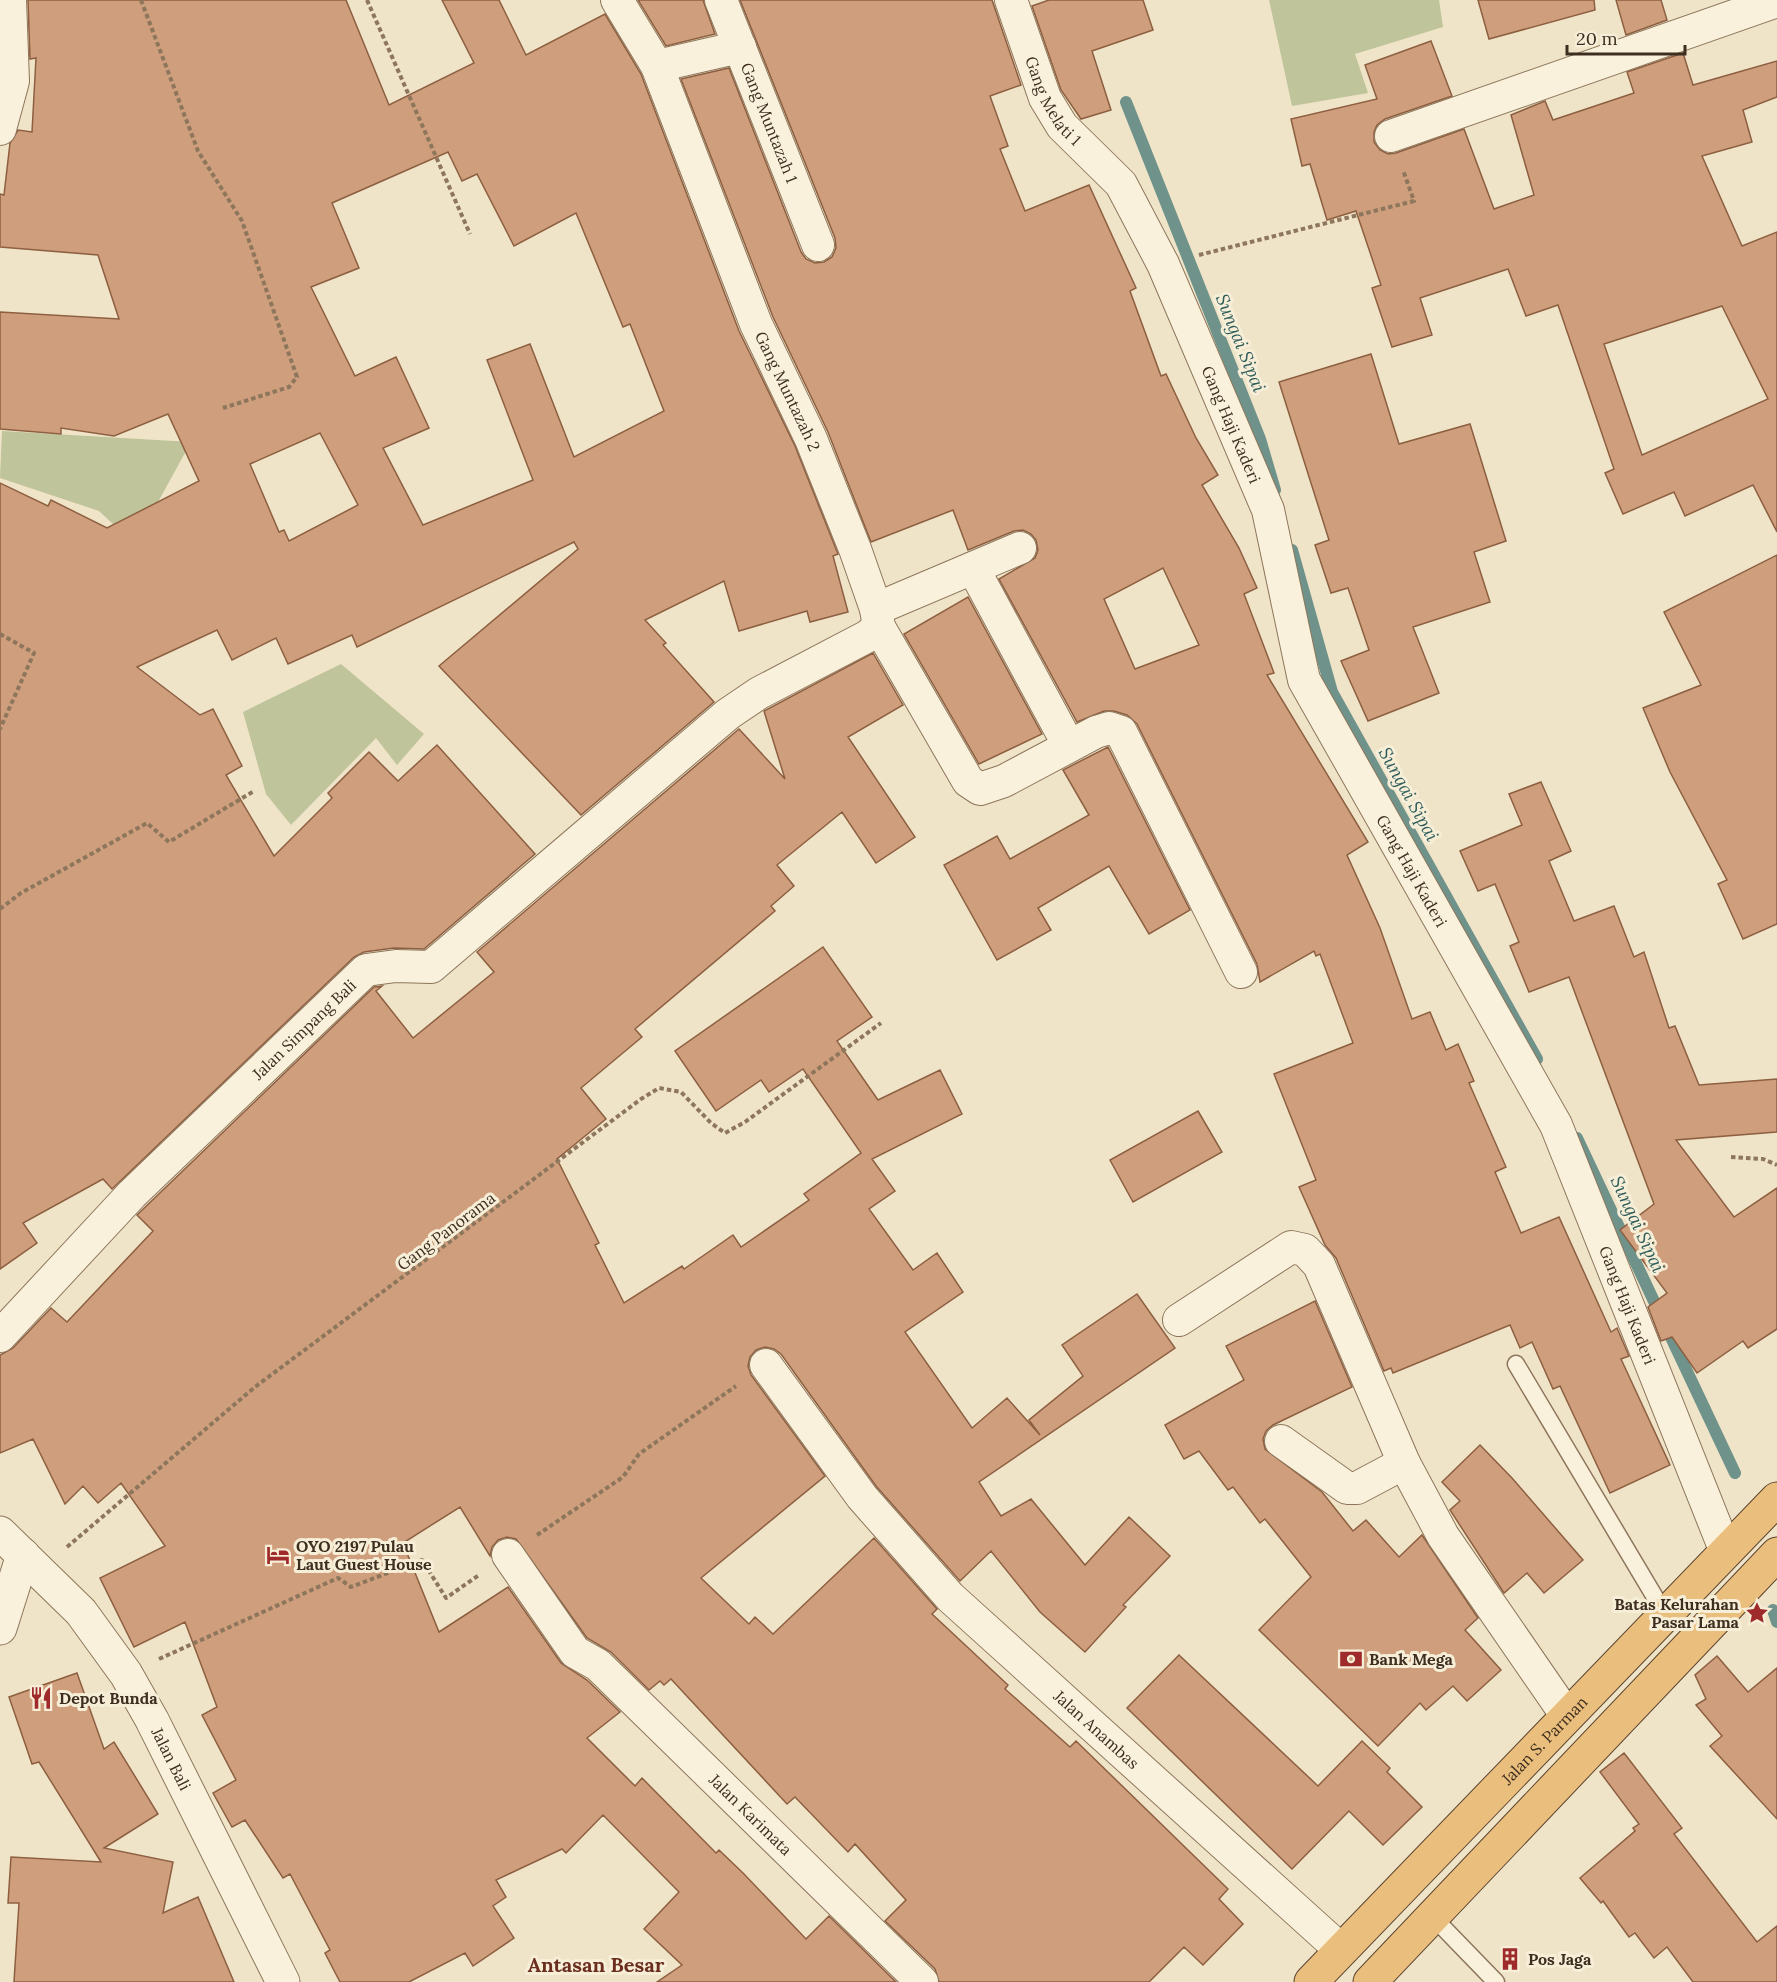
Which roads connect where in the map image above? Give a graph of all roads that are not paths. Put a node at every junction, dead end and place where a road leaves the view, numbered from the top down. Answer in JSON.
{"nodes":[{"id":1,"x":10,"y":0,"type":"edge"},
{"id":2,"x":617,"y":0,"type":"edge"},
{"id":3,"x":721,"y":0,"type":"edge"},
{"id":4,"x":1011,"y":0,"type":"edge"},
{"id":5,"x":1777,"y":1,"type":"edge"},
{"id":6,"x":740,"y":47,"type":"junction"},
{"id":7,"x":657,"y":66,"type":"junction"},
{"id":8,"x":0,"y":129,"type":"edge"},
{"id":9,"x":1391,"y":136,"type":"road end"},
{"id":10,"x":1121,"y":184,"type":"joint"},
{"id":11,"x":818,"y":245,"type":"dead end"},
{"id":12,"x":1020,"y":548,"type":"dead end"},
{"id":13,"x":973,"y":568,"type":"junction"},
{"id":14,"x":878,"y":618,"type":"junction"},
{"id":15,"x":1069,"y":746,"type":"junction"},
{"id":16,"x":1241,"y":972,"type":"dead end"},
{"id":17,"x":1179,"y":1320,"type":"dead end"},
{"id":18,"x":0,"y":1336,"type":"edge"},
{"id":19,"x":1516,"y":1364,"type":"dead end"},
{"id":20,"x":766,"y":1365,"type":"road end"},
{"id":21,"x":1281,"y":1441,"type":"dead end"},
{"id":22,"x":1404,"y":1463,"type":"junction"},
{"id":23,"x":1777,"y":1499,"type":"edge"},
{"id":24,"x":0,"y":1533,"type":"edge"},
{"id":25,"x":1726,"y":1552,"type":"junction"},
{"id":26,"x":1777,"y":1554,"type":"edge"},
{"id":27,"x":508,"y":1555,"type":"road end"},
{"id":28,"x":31,"y":1563,"type":"junction"},
{"id":29,"x":1665,"y":1614,"type":"junction"},
{"id":30,"x":0,"y":1628,"type":"edge"},
{"id":31,"x":1567,"y":1716,"type":"junction"},
{"id":32,"x":1394,"y":1895,"type":"junction"},
{"id":33,"x":1427,"y":1922,"type":"junction"},
{"id":34,"x":1341,"y":1950,"type":"junction"},
{"id":35,"x":283,"y":1982,"type":"edge"},
{"id":36,"x":922,"y":1982,"type":"edge"},
{"id":37,"x":1311,"y":1982,"type":"edge"},
{"id":38,"x":1370,"y":1982,"type":"edge"},
{"id":39,"x":1496,"y":1982,"type":"edge"}],
"edges":[{"from":1,"to":8,"type":"street"},
{"from":2,"to":7,"type":"street","name":"Gang Muntazah 2"},
{"from":3,"to":6,"type":"street","name":"Gang Muntazah 1"},
{"from":4,"to":10,"type":"street","name":"Gang Melati 1"},
{"from":5,"to":9,"type":"street"},
{"from":6,"to":7,"type":"street"},
{"from":6,"to":11,"type":"street","name":"Gang Muntazah 1"},
{"from":7,"to":14,"type":"street","name":"Gang Muntazah 2"},
{"from":10,"to":25,"type":"street","name":"Gang Haji Kaderi"},
{"from":12,"to":13,"type":"street"},
{"from":13,"to":14,"type":"street"},
{"from":13,"to":15,"type":"street"},
{"from":14,"to":15,"type":"street","name":"Gang Muntazah 2"},
{"from":14,"to":18,"type":"street","name":"Jalan Simpang Bali"},
{"from":15,"to":16,"type":"street"},
{"from":17,"to":22,"type":"street"},
{"from":19,"to":29,"type":"lane"},
{"from":20,"to":34,"type":"street","name":"Jalan Anambas"},
{"from":21,"to":22,"type":"street"},
{"from":22,"to":31,"type":"street"},
{"from":23,"to":25,"type":"highway","name":"Jalan S. Parman"},
{"from":24,"to":28,"type":"street","name":"Jalan Bali"},
{"from":25,"to":29,"type":"highway","name":"Jalan S. Parman"},
{"from":26,"to":33,"type":"highway"},
{"from":27,"to":36,"type":"street","name":"Jalan Karimata"},
{"from":28,"to":30,"type":"street"},
{"from":28,"to":35,"type":"street","name":"Jalan Bali"},
{"from":29,"to":31,"type":"highway","name":"Jalan S. Parman"},
{"from":31,"to":32,"type":"highway","name":"Jalan S. Parman"},
{"from":32,"to":33,"type":"highway"},
{"from":32,"to":34,"type":"highway","name":"Jalan S. Parman"},
{"from":33,"to":38,"type":"highway"},
{"from":33,"to":39,"type":"lane"},
{"from":34,"to":37,"type":"highway","name":"Jalan S. Parman"}]}
